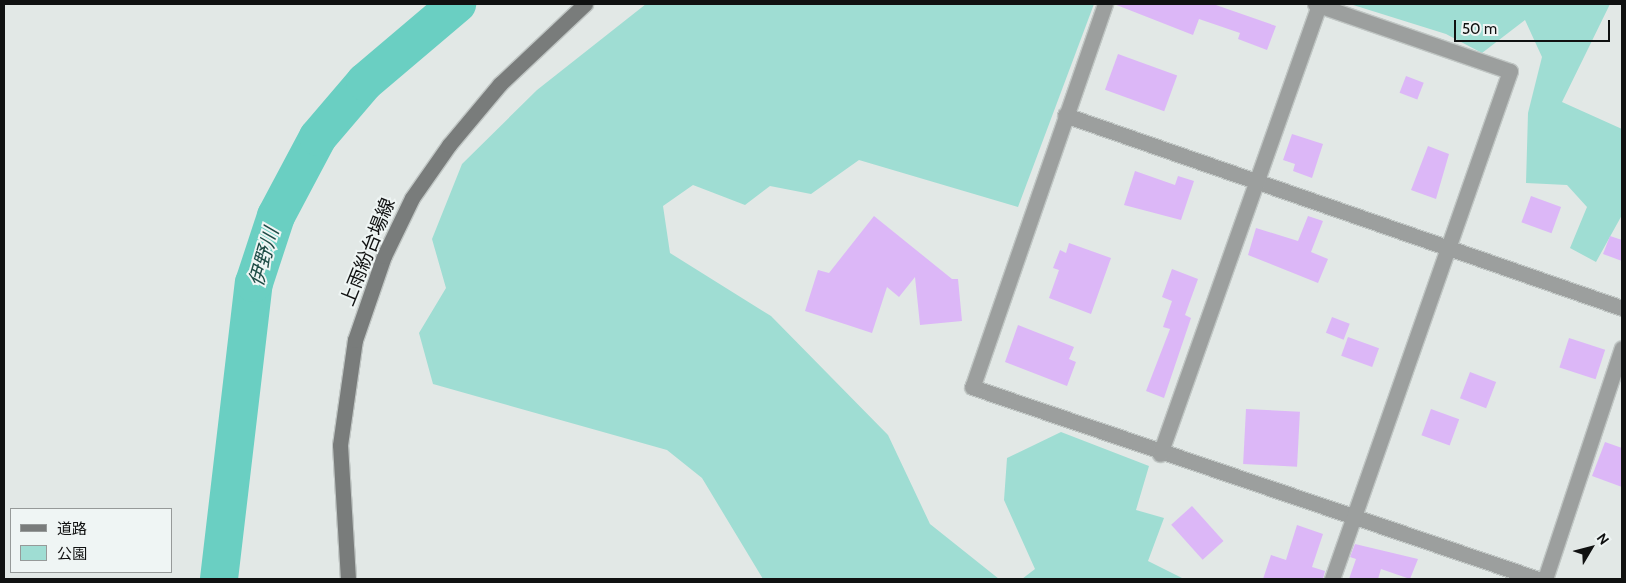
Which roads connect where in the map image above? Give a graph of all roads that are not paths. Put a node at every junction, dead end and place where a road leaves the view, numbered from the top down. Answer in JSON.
{"nodes":[{"id":1,"x":585,"y":4,"type":"edge"},
{"id":2,"x":1105,"y":4,"type":"edge"},
{"id":3,"x":1317,"y":4,"type":"edge"},
{"id":4,"x":1065,"y":115,"type":"junction"},
{"id":5,"x":1258,"y":181,"type":"junction"},
{"id":6,"x":1447,"y":248,"type":"junction"},
{"id":7,"x":1622,"y":308,"type":"edge"},
{"id":8,"x":1622,"y":348,"type":"edge"},
{"id":9,"x":1160,"y":454,"type":"junction"},
{"id":10,"x":1354,"y":516,"type":"junction"},
{"id":11,"x":348,"y":579,"type":"edge"},
{"id":12,"x":1332,"y":579,"type":"edge"},
{"id":13,"x":1538,"y":579,"type":"edge"},
{"id":14,"x":1545,"y":579,"type":"edge"}],
"edges":[{"from":1,"to":11,"type":"main road","name":"上雨紛台場線"},
{"from":2,"to":4,"type":"street"},
{"from":3,"to":5,"type":"street"},
{"from":3,"to":6,"type":"street"},
{"from":4,"to":5,"type":"street"},
{"from":4,"to":9,"type":"street"},
{"from":5,"to":6,"type":"street"},
{"from":5,"to":9,"type":"street"},
{"from":6,"to":7,"type":"street"},
{"from":6,"to":10,"type":"street"},
{"from":8,"to":14,"type":"street"},
{"from":9,"to":10,"type":"street"},
{"from":10,"to":12,"type":"street"},
{"from":10,"to":13,"type":"street"}]}
